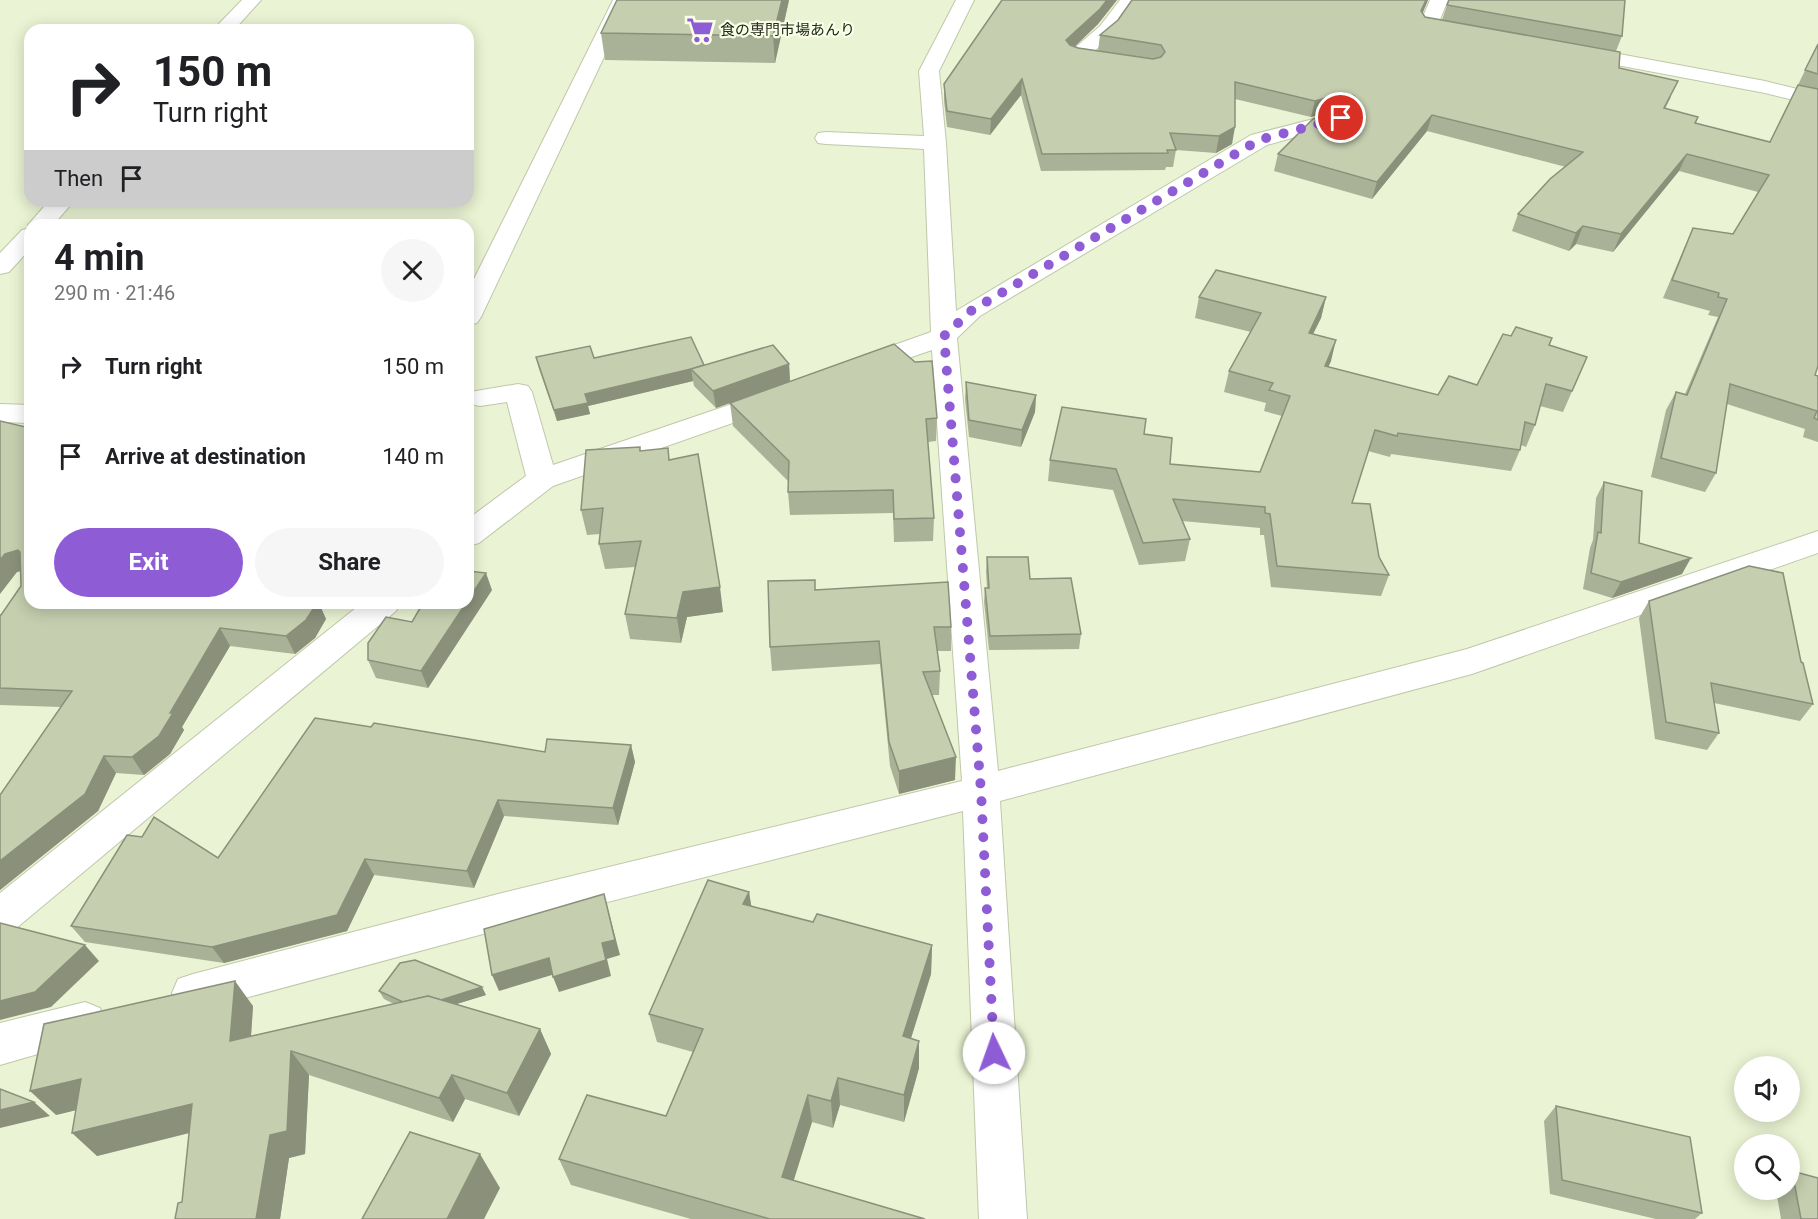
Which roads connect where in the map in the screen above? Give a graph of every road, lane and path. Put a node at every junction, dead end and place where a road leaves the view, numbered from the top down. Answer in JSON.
{"nodes":[{"id":1,"x":252,"y":0,"type":"edge"},
{"id":2,"x":622,"y":0,"type":"edge"},
{"id":3,"x":965,"y":0,"type":"edge"},
{"id":4,"x":1129,"y":0,"type":"edge"},
{"id":5,"x":1439,"y":0,"type":"edge"},
{"id":6,"x":230,"y":24,"type":"edge"},
{"id":7,"x":1487,"y":37,"type":"edge"},
{"id":8,"x":1558,"y":49,"type":"edge"},
{"id":9,"x":1130,"y":63,"type":"edge"},
{"id":10,"x":1818,"y":100,"type":"edge"},
{"id":11,"x":1341,"y":118,"type":"edge"},
{"id":12,"x":826,"y":138,"type":"dead end"},
{"id":13,"x":935,"y":143,"type":"junction"},
{"id":14,"x":56,"y":207,"type":"edge"},
{"id":15,"x":46,"y":219,"type":"edge"},
{"id":16,"x":24,"y":241,"type":"edge"},
{"id":17,"x":0,"y":267,"type":"edge"},
{"id":18,"x":474,"y":304,"type":"edge"},
{"id":19,"x":944,"y":336,"type":"junction"},
{"id":20,"x":843,"y":374,"type":"edge"},
{"id":21,"x":798,"y":390,"type":"edge"},
{"id":22,"x":480,"y":398,"type":"dead end"},
{"id":23,"x":0,"y":413,"type":"edge"},
{"id":24,"x":24,"y":414,"type":"edge"},
{"id":25,"x":542,"y":479,"type":"junction"},
{"id":26,"x":474,"y":530,"type":"edge"},
{"id":27,"x":1818,"y":542,"type":"edge"},
{"id":28,"x":377,"y":609,"type":"edge"},
{"id":29,"x":981,"y":791,"type":"junction"},
{"id":30,"x":0,"y":917,"type":"edge"},
{"id":31,"x":162,"y":1001,"type":"edge"},
{"id":32,"x":116,"y":1014,"type":"edge"},
{"id":33,"x":0,"y":1044,"type":"edge"},
{"id":34,"x":1003,"y":1219,"type":"edge"}],
"edges":[{"from":1,"to":6,"type":"street"},
{"from":2,"to":18,"type":"street"},
{"from":3,"to":13,"type":"street"},
{"from":4,"to":9,"type":"street"},
{"from":5,"to":7,"type":"street"},
{"from":8,"to":10,"type":"street"},
{"from":11,"to":19,"type":"street"},
{"from":12,"to":13,"type":"street"},
{"from":13,"to":19,"type":"street"},
{"from":14,"to":15,"type":"street"},
{"from":16,"to":17,"type":"street"},
{"from":19,"to":20,"type":"street"},
{"from":19,"to":29,"type":"street"},
{"from":21,"to":25,"type":"street"},
{"from":22,"to":25,"type":"street"},
{"from":23,"to":24,"type":"street"},
{"from":25,"to":26,"type":"street"},
{"from":27,"to":29,"type":"street"},
{"from":28,"to":30,"type":"street"},
{"from":29,"to":31,"type":"street"},
{"from":29,"to":34,"type":"street"},
{"from":32,"to":33,"type":"street"}]}
